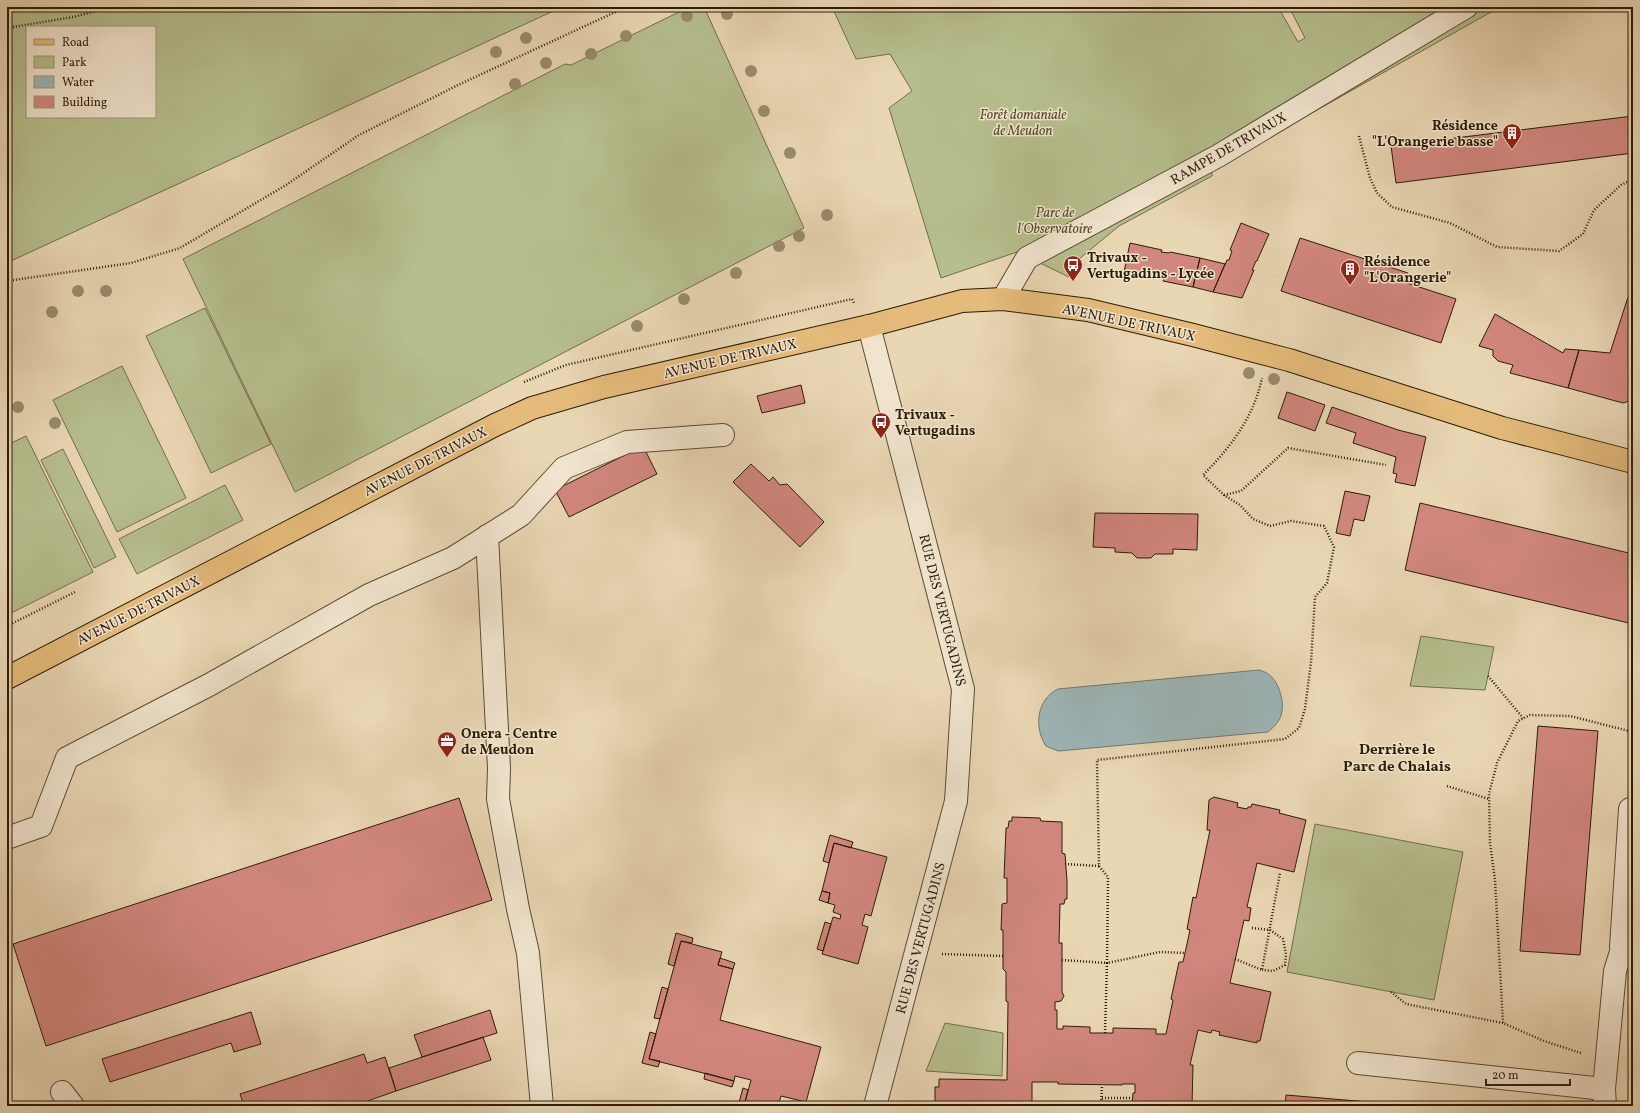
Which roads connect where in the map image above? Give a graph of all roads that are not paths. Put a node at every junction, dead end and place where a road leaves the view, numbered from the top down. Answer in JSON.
{"nodes":[{"id":1,"x":1466,"y":7,"type":"edge"},
{"id":2,"x":1003,"y":299,"type":"junction"},
{"id":3,"x":869,"y":326,"type":"junction"},
{"id":4,"x":723,"y":434,"type":"dead end"},
{"id":5,"x":1633,"y":462,"type":"edge"},
{"id":6,"x":487,"y":536,"type":"junction"},
{"id":7,"x":7,"y":678,"type":"edge"},
{"id":8,"x":1630,"y":809,"type":"road end"},
{"id":9,"x":7,"y":838,"type":"edge"},
{"id":10,"x":1633,"y":929,"type":"edge"},
{"id":11,"x":1621,"y":952,"type":"junction"},
{"id":12,"x":1358,"y":1063,"type":"dead end"},
{"id":13,"x":1604,"y":1097,"type":"edge"},
{"id":14,"x":542,"y":1106,"type":"edge"},
{"id":15,"x":875,"y":1106,"type":"edge"}],
"edges":[{"from":1,"to":2,"type":"street","name":"RAMPE DE TRIVAUX"},
{"from":2,"to":3,"type":"main road","name":"AVENUE DE TRIVAUX"},
{"from":2,"to":5,"type":"main road","name":"AVENUE DE TRIVAUX"},
{"from":3,"to":7,"type":"main road","name":"AVENUE DE TRIVAUX"},
{"from":3,"to":15,"type":"street","name":"RUE DES VERTUGADINS"},
{"from":4,"to":6,"type":"street"},
{"from":6,"to":9,"type":"street"},
{"from":6,"to":14,"type":"street"},
{"from":8,"to":11,"type":"street"},
{"from":10,"to":11,"type":"street"},
{"from":11,"to":13,"type":"street"},
{"from":12,"to":13,"type":"street"}]}
